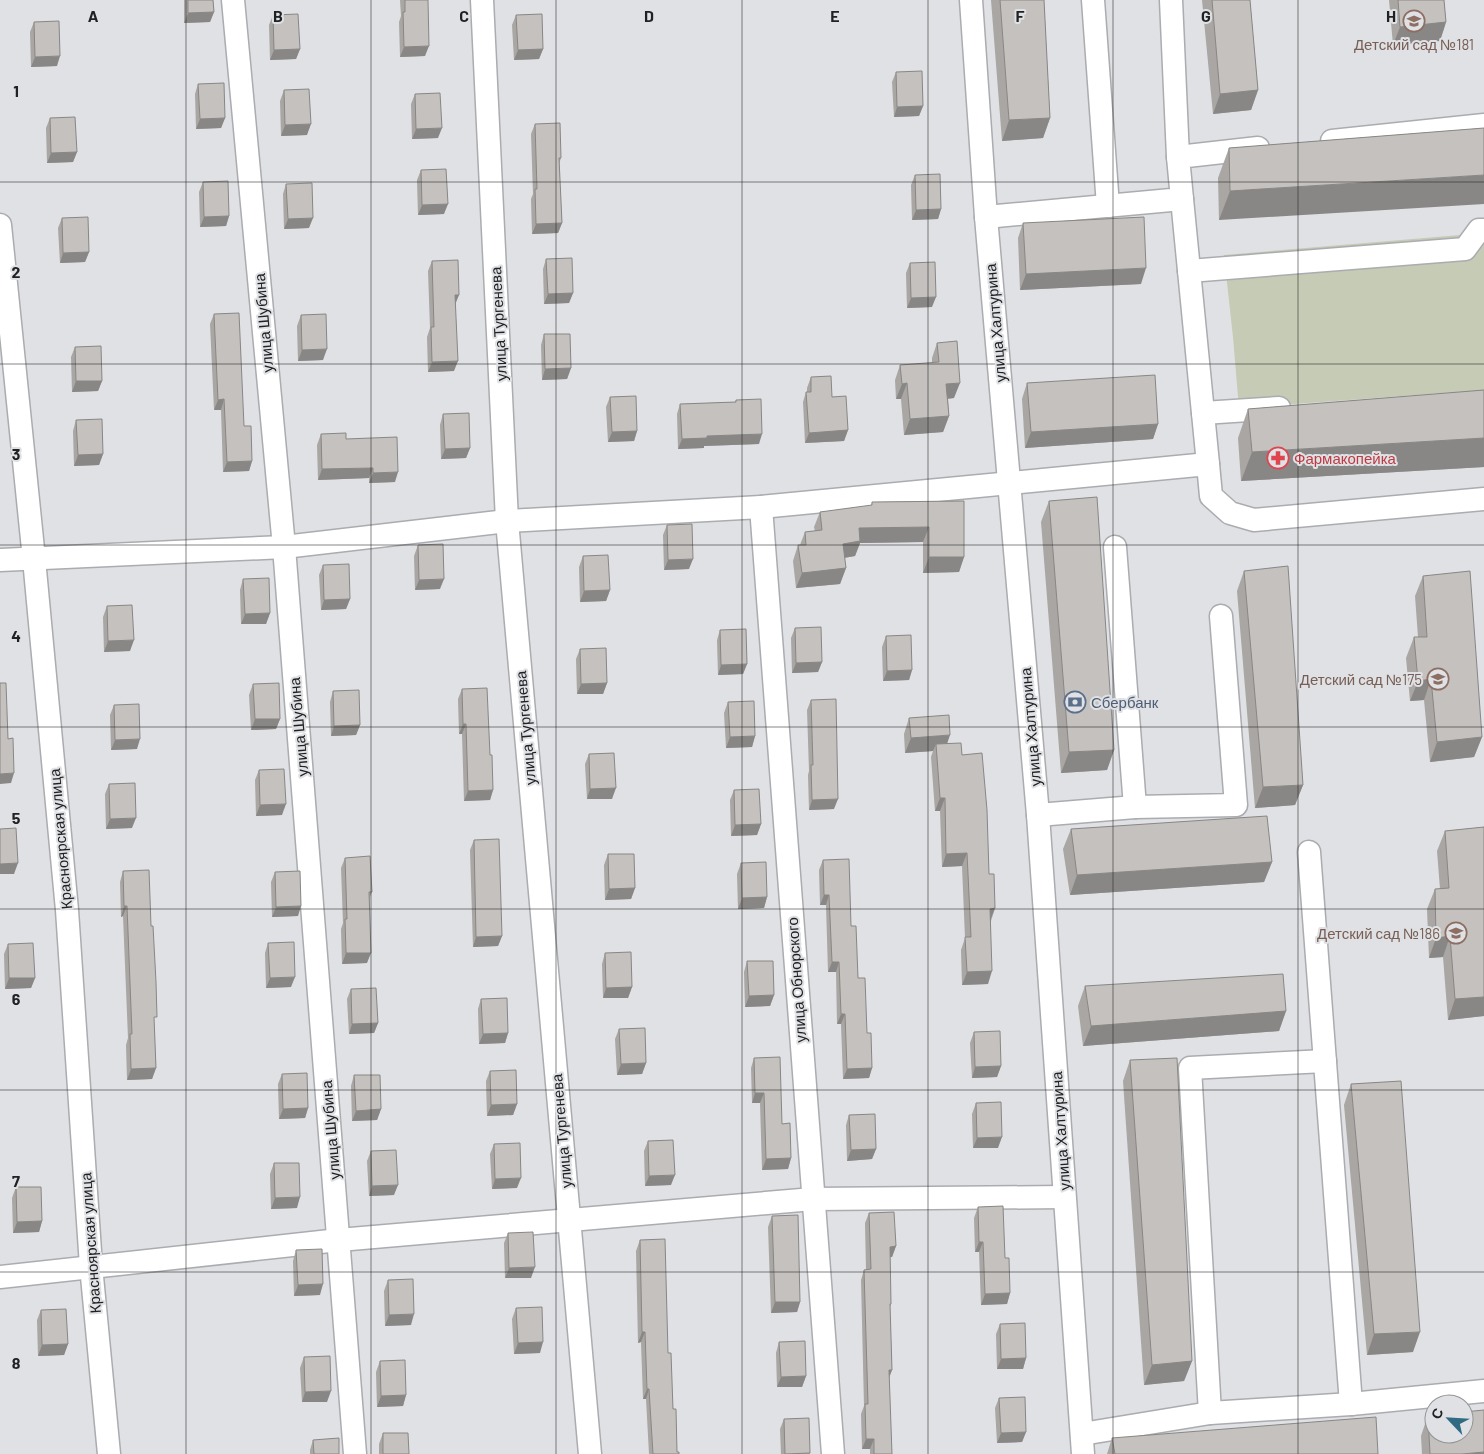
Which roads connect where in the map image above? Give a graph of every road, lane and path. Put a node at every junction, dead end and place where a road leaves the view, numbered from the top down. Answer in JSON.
{"nodes":[{"id":1,"x":233,"y":0,"type":"edge"},
{"id":2,"x":482,"y":0,"type":"edge"},
{"id":3,"x":971,"y":0,"type":"edge"},
{"id":4,"x":1093,"y":0,"type":"edge"},
{"id":5,"x":1171,"y":0,"type":"edge"},
{"id":6,"x":1484,"y":125,"type":"edge"},
{"id":7,"x":1316,"y":142,"type":"edge"},
{"id":8,"x":1277,"y":146,"type":"edge"},
{"id":9,"x":1178,"y":157,"type":"junction"},
{"id":10,"x":1182,"y":199,"type":"junction"},
{"id":11,"x":1108,"y":206,"type":"junction"},
{"id":12,"x":986,"y":218,"type":"junction"},
{"id":13,"x":0,"y":225,"type":"edge"},
{"id":14,"x":1484,"y":230,"type":"edge"},
{"id":15,"x":1189,"y":271,"type":"junction"},
{"id":16,"x":1300,"y":406,"type":"edge"},
{"id":17,"x":1203,"y":413,"type":"junction"},
{"id":18,"x":1208,"y":464,"type":"junction"},
{"id":19,"x":1009,"y":484,"type":"junction"},
{"id":20,"x":1484,"y":499,"type":"edge"},
{"id":21,"x":761,"y":507,"type":"junction"},
{"id":22,"x":507,"y":521,"type":"junction"},
{"id":23,"x":1115,"y":547,"type":"dead end"},
{"id":24,"x":284,"y":548,"type":"junction"},
{"id":25,"x":34,"y":559,"type":"junction"},
{"id":26,"x":0,"y":560,"type":"edge"},
{"id":27,"x":1221,"y":616,"type":"dead end"},
{"id":28,"x":1135,"y":807,"type":"junction"},
{"id":29,"x":1038,"y":815,"type":"junction"},
{"id":30,"x":1309,"y":852,"type":"dead end"},
{"id":31,"x":1325,"y":1061,"type":"junction"},
{"id":32,"x":1064,"y":1197,"type":"junction"},
{"id":33,"x":813,"y":1199,"type":"junction"},
{"id":34,"x":568,"y":1220,"type":"junction"},
{"id":35,"x":339,"y":1240,"type":"junction"},
{"id":36,"x":91,"y":1266,"type":"junction"},
{"id":37,"x":0,"y":1276,"type":"edge"},
{"id":38,"x":1484,"y":1391,"type":"edge"},
{"id":39,"x":1351,"y":1404,"type":"junction"},
{"id":40,"x":1210,"y":1413,"type":"junction"},
{"id":41,"x":1082,"y":1444,"type":"edge"},
{"id":42,"x":109,"y":1454,"type":"edge"},
{"id":43,"x":355,"y":1454,"type":"edge"},
{"id":44,"x":590,"y":1454,"type":"edge"},
{"id":45,"x":833,"y":1454,"type":"edge"}],
"edges":[{"from":1,"to":24,"type":"street","name":"улица Шубина"},
{"from":2,"to":22,"type":"street","name":"улица Тургенева"},
{"from":3,"to":12,"type":"street","name":"улица Халтурина"},
{"from":4,"to":11,"type":"street"},
{"from":5,"to":9,"type":"street"},
{"from":6,"to":7,"type":"street"},
{"from":8,"to":9,"type":"street"},
{"from":9,"to":10,"type":"street"},
{"from":10,"to":11,"type":"street"},
{"from":10,"to":15,"type":"street"},
{"from":11,"to":12,"type":"street"},
{"from":12,"to":19,"type":"street","name":"улица Халтурина"},
{"from":13,"to":25,"type":"street","name":"Красноярская улица"},
{"from":14,"to":15,"type":"street"},
{"from":15,"to":17,"type":"street"},
{"from":16,"to":17,"type":"street"},
{"from":17,"to":18,"type":"street"},
{"from":18,"to":19,"type":"street"},
{"from":18,"to":20,"type":"street"},
{"from":19,"to":21,"type":"street"},
{"from":19,"to":29,"type":"street","name":"улица Халтурина"},
{"from":21,"to":22,"type":"street"},
{"from":21,"to":33,"type":"street","name":"улица Обнорского"},
{"from":22,"to":24,"type":"street"},
{"from":22,"to":34,"type":"street","name":"улица Тургенева"},
{"from":23,"to":28,"type":"street"},
{"from":24,"to":25,"type":"street"},
{"from":24,"to":35,"type":"street","name":"улица Шубина"},
{"from":25,"to":26,"type":"street"},
{"from":25,"to":36,"type":"street","name":"Красноярская улица"},
{"from":27,"to":28,"type":"street"},
{"from":28,"to":29,"type":"street"},
{"from":29,"to":32,"type":"street","name":"улица Халтурина"},
{"from":30,"to":31,"type":"street"},
{"from":31,"to":39,"type":"street"},
{"from":31,"to":40,"type":"street"},
{"from":32,"to":33,"type":"street"},
{"from":32,"to":41,"type":"street","name":"улица Халтурина"},
{"from":33,"to":34,"type":"street"},
{"from":33,"to":45,"type":"street","name":"улица Обнорского"},
{"from":34,"to":35,"type":"street"},
{"from":34,"to":44,"type":"street","name":"улица Тургенева"},
{"from":35,"to":36,"type":"street"},
{"from":35,"to":43,"type":"street","name":"улица Шубина"},
{"from":36,"to":37,"type":"street"},
{"from":36,"to":42,"type":"street","name":"Красноярская улица"},
{"from":38,"to":39,"type":"street"},
{"from":39,"to":40,"type":"street"},
{"from":40,"to":41,"type":"street"}]}
